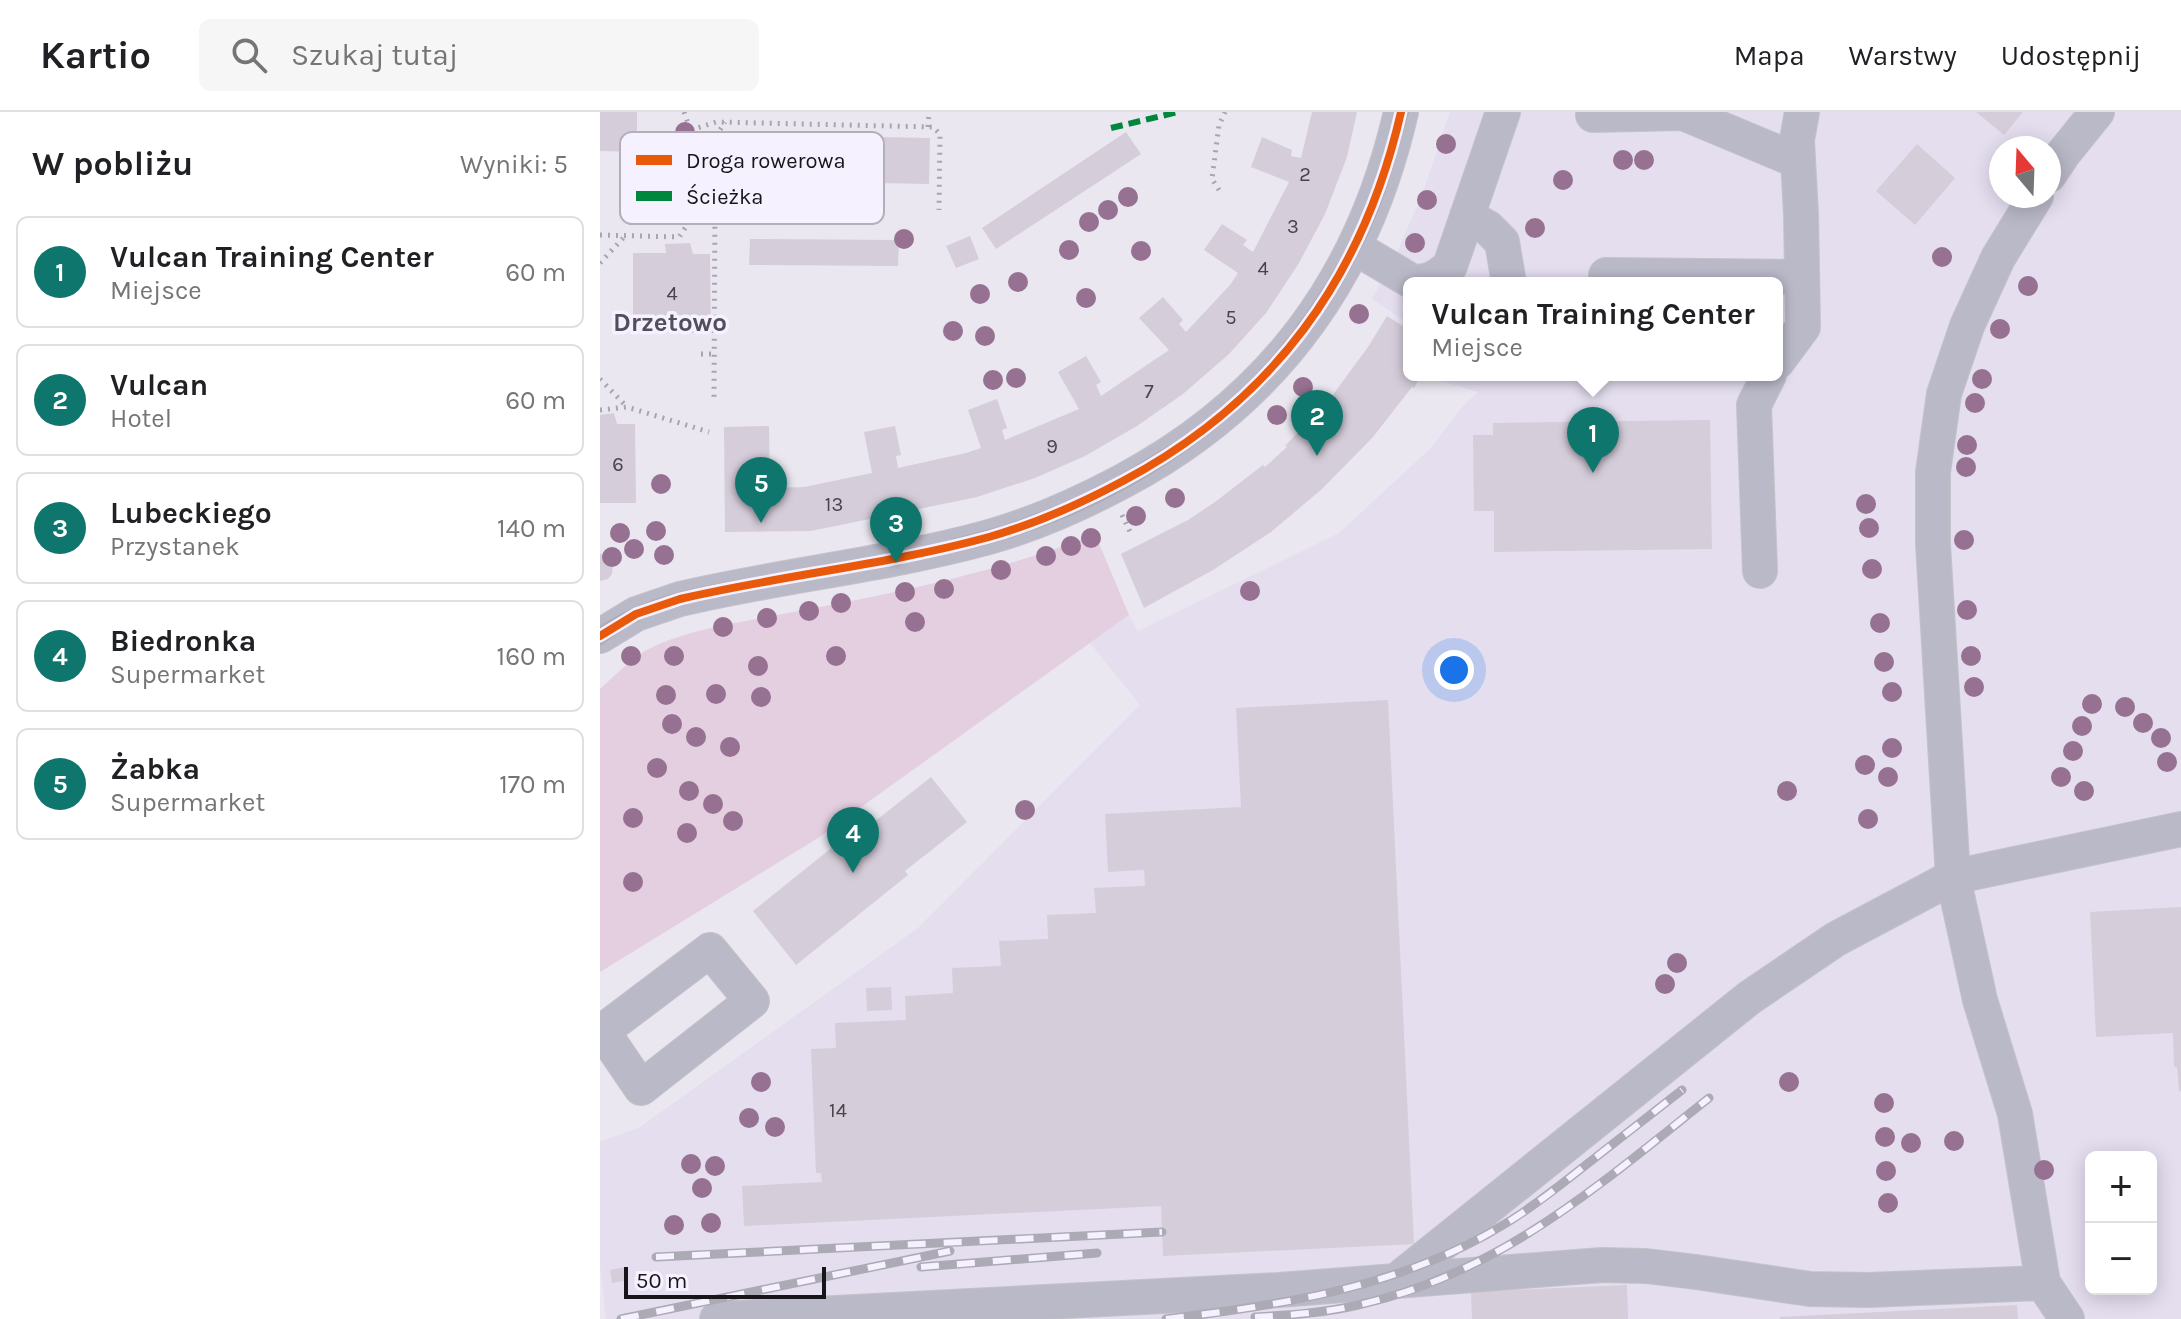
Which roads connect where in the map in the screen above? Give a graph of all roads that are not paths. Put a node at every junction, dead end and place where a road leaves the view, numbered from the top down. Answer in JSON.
{"nodes":[{"id":1,"x":1503,"y":112,"type":"edge"},
{"id":2,"x":1802,"y":112,"type":"edge"},
{"id":3,"x":2097,"y":112,"type":"edge"},
{"id":4,"x":1593,"y":115,"type":"dead end"},
{"id":5,"x":1401,"y":118,"type":"edge"},
{"id":6,"x":2061,"y":157,"type":"edge"},
{"id":7,"x":1798,"y":161,"type":"junction"},
{"id":8,"x":2029,"y":208,"type":"edge"},
{"id":9,"x":1467,"y":216,"type":"junction"},
{"id":10,"x":1354,"y":247,"type":"junction"},
{"id":11,"x":1606,"y":275,"type":"dead end"},
{"id":12,"x":1405,"y":277,"type":"edge"},
{"id":13,"x":1438,"y":277,"type":"edge"},
{"id":14,"x":1508,"y":277,"type":"edge"},
{"id":15,"x":1667,"y":277,"type":"edge"},
{"id":16,"x":1802,"y":277,"type":"junction"},
{"id":17,"x":1783,"y":278,"type":"edge"},
{"id":18,"x":1783,"y":354,"type":"edge"},
{"id":19,"x":1766,"y":381,"type":"edge"},
{"id":20,"x":1760,"y":571,"type":"dead end"},
{"id":21,"x":600,"y":636,"type":"edge"},
{"id":22,"x":2181,"y":829,"type":"edge"},
{"id":23,"x":1953,"y":877,"type":"junction"},
{"id":24,"x":1396,"y":1281,"type":"junction"},
{"id":25,"x":2043,"y":1283,"type":"junction"},
{"id":26,"x":717,"y":1319,"type":"edge"},
{"id":27,"x":2067,"y":1319,"type":"edge"}],
"edges":[{"from":1,"to":9,"type":"street"},
{"from":2,"to":7,"type":"street"},
{"from":3,"to":6,"type":"street"},
{"from":4,"to":7,"type":"street"},
{"from":5,"to":10,"type":"street"},
{"from":7,"to":16,"type":"street"},
{"from":8,"to":23,"type":"street"},
{"from":9,"to":13,"type":"street"},
{"from":9,"to":14,"type":"street"},
{"from":10,"to":12,"type":"street"},
{"from":10,"to":21,"type":"street"},
{"from":11,"to":15,"type":"street"},
{"from":16,"to":17,"type":"street"},
{"from":16,"to":18,"type":"street"},
{"from":19,"to":20,"type":"street"},
{"from":22,"to":23,"type":"street"},
{"from":23,"to":24,"type":"street"},
{"from":23,"to":25,"type":"street"},
{"from":24,"to":25,"type":"street"},
{"from":24,"to":26,"type":"street"},
{"from":25,"to":27,"type":"street"}]}
